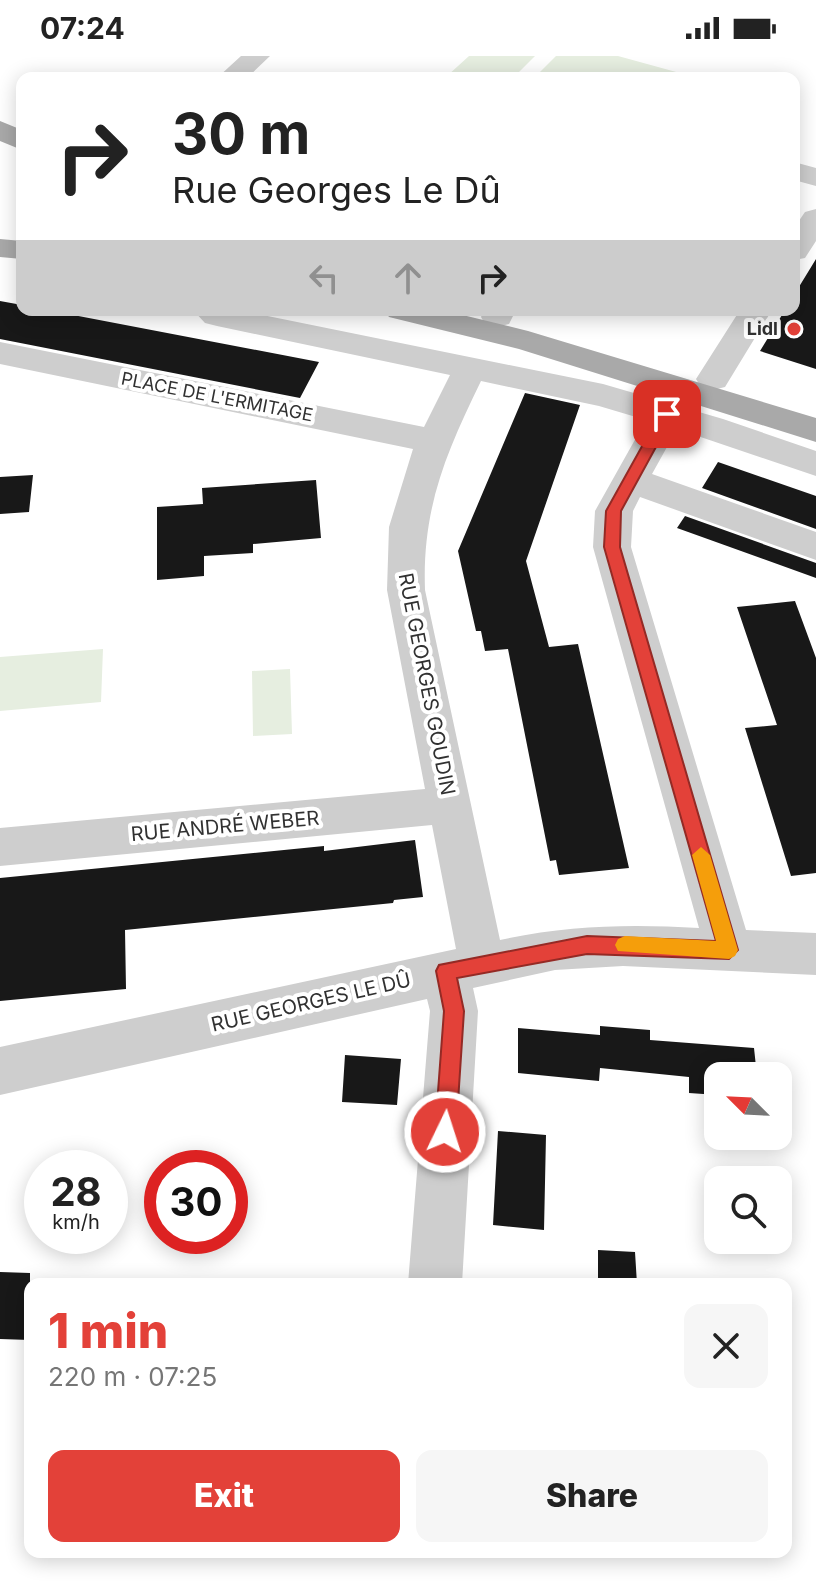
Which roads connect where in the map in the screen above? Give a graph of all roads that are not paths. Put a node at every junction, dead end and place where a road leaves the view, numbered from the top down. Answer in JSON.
{"nodes":[{"id":1,"x":257,"y":56,"type":"edge"},
{"id":2,"x":238,"y":72,"type":"edge"},
{"id":3,"x":816,"y":218,"type":"edge"},
{"id":4,"x":800,"y":242,"type":"edge"},
{"id":5,"x":217,"y":316,"type":"edge"},
{"id":6,"x":425,"y":316,"type":"edge"},
{"id":7,"x":502,"y":316,"type":"edge"},
{"id":8,"x":752,"y":316,"type":"edge"},
{"id":9,"x":0,"y":353,"type":"edge"},
{"id":10,"x":471,"y":367,"type":"junction"},
{"id":11,"x":713,"y":379,"type":"junction"},
{"id":12,"x":816,"y":411,"type":"edge"},
{"id":13,"x":667,"y":414,"type":"junction"},
{"id":14,"x":816,"y":430,"type":"edge"},
{"id":15,"x":435,"y":441,"type":"junction"},
{"id":16,"x":816,"y":464,"type":"edge"},
{"id":17,"x":631,"y":480,"type":"junction"},
{"id":18,"x":816,"y":546,"type":"edge"},
{"id":19,"x":450,"y":805,"type":"junction"},
{"id":20,"x":0,"y":847,"type":"edge"},
{"id":21,"x":729,"y":950,"type":"junction"},
{"id":22,"x":816,"y":954,"type":"edge"},
{"id":23,"x":464,"y":968,"type":"junction"},
{"id":24,"x":0,"y":1071,"type":"edge"},
{"id":25,"x":435,"y":1278,"type":"edge"}],
"edges":[{"from":1,"to":2,"type":"street"},
{"from":3,"to":4,"type":"street"},
{"from":5,"to":10,"type":"street"},
{"from":6,"to":14,"type":"main road"},
{"from":7,"to":11,"type":"main road"},
{"from":8,"to":11,"type":"street"},
{"from":9,"to":15,"type":"street","name":"PLACE DE L'ERMITAGE"},
{"from":10,"to":13,"type":"street"},
{"from":10,"to":15,"type":"street","name":"RUE GEORGES GOUDIN"},
{"from":11,"to":12,"type":"main road"},
{"from":13,"to":16,"type":"street"},
{"from":13,"to":17,"type":"street"},
{"from":15,"to":19,"type":"street","name":"RUE GEORGES GOUDIN"},
{"from":17,"to":18,"type":"street"},
{"from":17,"to":21,"type":"street"},
{"from":19,"to":20,"type":"street","name":"RUE ANDRÉ WEBER"},
{"from":19,"to":23,"type":"street","name":"RUE GEORGES GOUDIN"},
{"from":21,"to":22,"type":"street","name":"RUE GEORGES LE DÛ"},
{"from":21,"to":23,"type":"street","name":"RUE GEORGES LE DÛ"},
{"from":23,"to":24,"type":"street","name":"RUE GEORGES LE DÛ"},
{"from":23,"to":25,"type":"street","name":"RUE GEORGES GOUDIN"}]}
